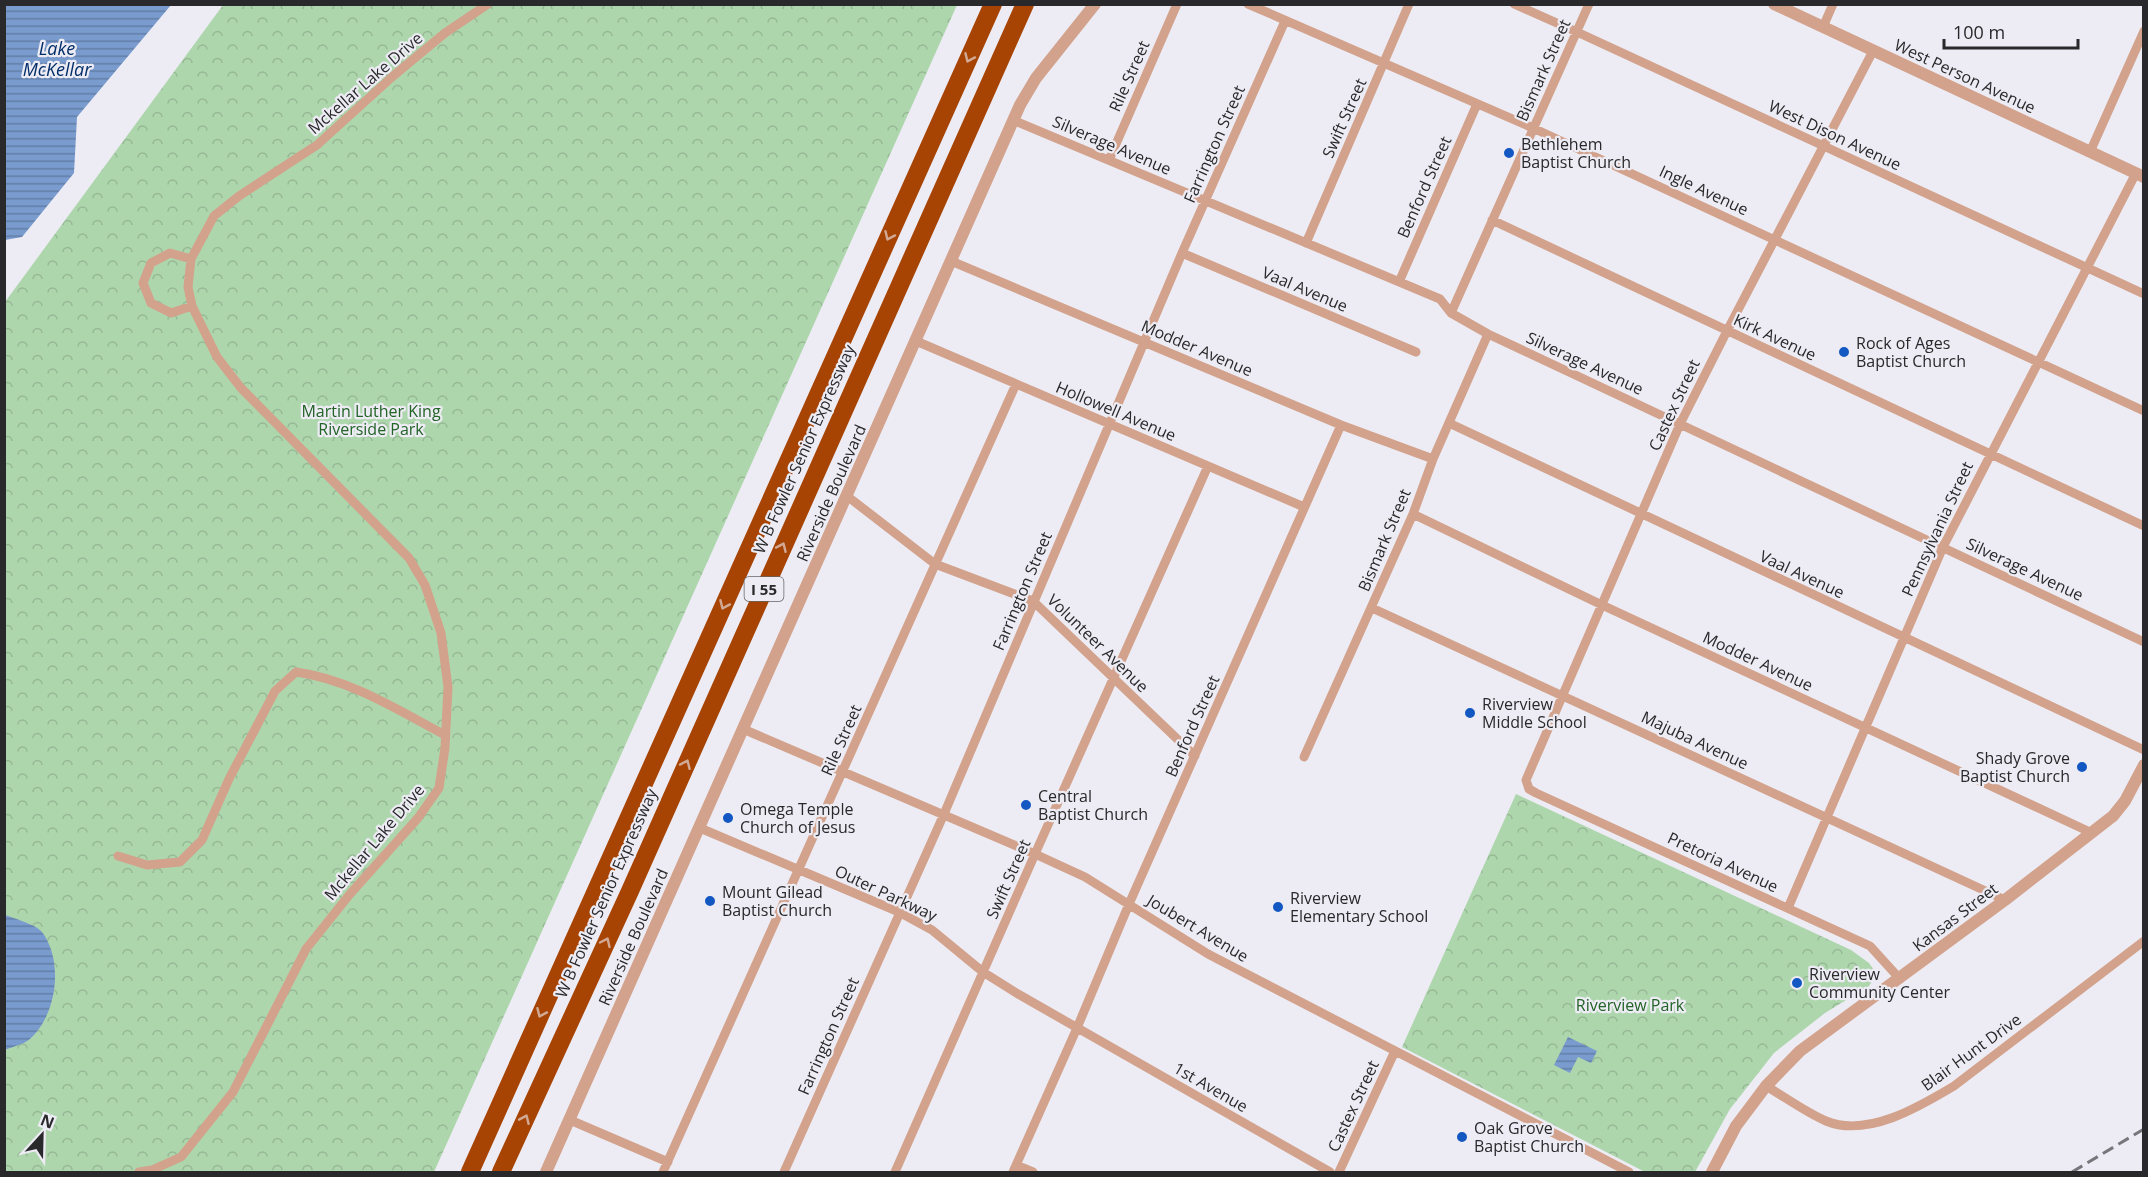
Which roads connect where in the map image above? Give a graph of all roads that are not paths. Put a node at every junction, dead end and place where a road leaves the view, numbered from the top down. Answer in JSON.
{"nodes":[{"id":1,"x":488,"y":4,"type":"edge"},
{"id":2,"x":993,"y":4,"type":"edge"},
{"id":3,"x":1025,"y":4,"type":"edge"},
{"id":4,"x":1095,"y":4,"type":"edge"},
{"id":5,"x":1178,"y":4,"type":"edge"},
{"id":6,"x":1248,"y":4,"type":"edge"},
{"id":7,"x":1409,"y":4,"type":"edge"},
{"id":8,"x":1514,"y":4,"type":"edge"},
{"id":9,"x":1589,"y":4,"type":"edge"},
{"id":10,"x":1774,"y":4,"type":"edge"},
{"id":11,"x":1833,"y":4,"type":"edge"},
{"id":12,"x":1285,"y":21,"type":"junction"},
{"id":13,"x":1823,"y":27,"type":"junction"},
{"id":14,"x":2144,"y":31,"type":"edge"},
{"id":15,"x":1577,"y":32,"type":"junction"},
{"id":16,"x":1873,"y":51,"type":"junction"},
{"id":17,"x":1384,"y":63,"type":"junction"},
{"id":18,"x":1477,"y":104,"type":"junction"},
{"id":19,"x":1013,"y":120,"type":"junction"},
{"id":20,"x":1533,"y":128,"type":"junction"},
{"id":21,"x":1824,"y":146,"type":"junction"},
{"id":22,"x":2090,"y":152,"type":"junction"},
{"id":23,"x":1108,"y":160,"type":"junction"},
{"id":24,"x":2140,"y":175,"type":"edge"},
{"id":25,"x":1205,"y":200,"type":"junction"},
{"id":26,"x":1492,"y":220,"type":"junction"},
{"id":27,"x":1775,"y":239,"type":"junction"},
{"id":28,"x":1306,"y":243,"type":"junction"},
{"id":29,"x":1182,"y":253,"type":"junction"},
{"id":30,"x":191,"y":259,"type":"junction"},
{"id":31,"x":951,"y":261,"type":"junction"},
{"id":32,"x":2086,"y":268,"type":"junction"},
{"id":33,"x":1399,"y":282,"type":"junction"},
{"id":34,"x":2144,"y":294,"type":"edge"},
{"id":35,"x":192,"y":306,"type":"junction"},
{"id":36,"x":1451,"y":313,"type":"junction"},
{"id":37,"x":1726,"y":331,"type":"junction"},
{"id":38,"x":1488,"y":334,"type":"junction"},
{"id":39,"x":916,"y":341,"type":"junction"},
{"id":40,"x":1144,"y":342,"type":"junction"},
{"id":41,"x":1416,"y":352,"type":"dead end"},
{"id":42,"x":2038,"y":361,"type":"junction"},
{"id":43,"x":1016,"y":384,"type":"junction"},
{"id":44,"x":2144,"y":411,"type":"edge"},
{"id":45,"x":1449,"y":423,"type":"junction"},
{"id":46,"x":1110,"y":424,"type":"junction"},
{"id":47,"x":1680,"y":424,"type":"junction"},
{"id":48,"x":1341,"y":425,"type":"junction"},
{"id":49,"x":1990,"y":454,"type":"junction"},
{"id":50,"x":1433,"y":459,"type":"junction"},
{"id":51,"x":1208,"y":466,"type":"junction"},
{"id":52,"x":847,"y":496,"type":"junction"},
{"id":53,"x":1304,"y":507,"type":"junction"},
{"id":54,"x":1413,"y":514,"type":"junction"},
{"id":55,"x":1640,"y":515,"type":"junction"},
{"id":56,"x":2144,"y":526,"type":"edge"},
{"id":57,"x":1943,"y":548,"type":"junction"},
{"id":58,"x":935,"y":564,"type":"junction"},
{"id":59,"x":1033,"y":602,"type":"junction"},
{"id":60,"x":1602,"y":605,"type":"junction"},
{"id":61,"x":1372,"y":608,"type":"junction"},
{"id":62,"x":1903,"y":638,"type":"junction"},
{"id":63,"x":2144,"y":642,"type":"edge"},
{"id":64,"x":1113,"y":678,"type":"junction"},
{"id":65,"x":1563,"y":695,"type":"junction"},
{"id":66,"x":1865,"y":728,"type":"junction"},
{"id":67,"x":743,"y":729,"type":"junction"},
{"id":68,"x":445,"y":735,"type":"junction"},
{"id":69,"x":2144,"y":750,"type":"edge"},
{"id":70,"x":1195,"y":756,"type":"junction"},
{"id":71,"x":1304,"y":757,"type":"dead end"},
{"id":72,"x":2144,"y":765,"type":"edge"},
{"id":73,"x":843,"y":772,"type":"junction"},
{"id":74,"x":1527,"y":783,"type":"joint"},
{"id":75,"x":944,"y":814,"type":"junction"},
{"id":76,"x":1826,"y":818,"type":"junction"},
{"id":77,"x":700,"y":828,"type":"junction"},
{"id":78,"x":2092,"y":833,"type":"junction"},
{"id":79,"x":1035,"y":854,"type":"junction"},
{"id":80,"x":118,"y":856,"type":"dead end"},
{"id":81,"x":799,"y":870,"type":"junction"},
{"id":82,"x":2005,"y":900,"type":"junction"},
{"id":83,"x":1129,"y":904,"type":"junction"},
{"id":84,"x":1788,"y":908,"type":"junction"},
{"id":85,"x":899,"y":912,"type":"junction"},
{"id":86,"x":2144,"y":941,"type":"edge"},
{"id":87,"x":983,"y":972,"type":"junction"},
{"id":88,"x":1900,"y":979,"type":"junction"},
{"id":89,"x":1077,"y":1028,"type":"junction"},
{"id":90,"x":1395,"y":1051,"type":"junction"},
{"id":91,"x":1766,"y":1086,"type":"junction"},
{"id":92,"x":570,"y":1120,"type":"junction"},
{"id":93,"x":668,"y":1162,"type":"junction"},
{"id":94,"x":1014,"y":1169,"type":"edge"},
{"id":95,"x":139,"y":1173,"type":"edge"},
{"id":96,"x":470,"y":1173,"type":"edge"},
{"id":97,"x":501,"y":1173,"type":"edge"},
{"id":98,"x":546,"y":1173,"type":"edge"},
{"id":99,"x":663,"y":1173,"type":"edge"},
{"id":100,"x":784,"y":1173,"type":"edge"},
{"id":101,"x":895,"y":1173,"type":"edge"},
{"id":102,"x":1033,"y":1173,"type":"edge"},
{"id":103,"x":1330,"y":1173,"type":"edge"},
{"id":104,"x":1339,"y":1173,"type":"edge"},
{"id":105,"x":1629,"y":1173,"type":"edge"},
{"id":106,"x":1712,"y":1173,"type":"edge"}],
"edges":[{"from":1,"to":30,"type":"street","name":"Mckellar Lake Drive"},
{"from":2,"to":96,"type":"highway","name":"W B Fowler Senior Expressway","number":"I 55","one_way":true},
{"from":97,"to":3,"type":"highway","name":"W B Fowler Senior Expressway","number":"I 55","one_way":true},
{"from":4,"to":19,"type":"street","name":"Riverside Boulevard"},
{"from":5,"to":23,"type":"street","name":"Rile Street"},
{"from":6,"to":12,"type":"street","name":"Ingle Avenue"},
{"from":7,"to":17,"type":"street","name":"Swift Street"},
{"from":8,"to":15,"type":"street","name":"West Dison Avenue"},
{"from":9,"to":15,"type":"street","name":"Bismark Street"},
{"from":10,"to":13,"type":"street","name":"West Person Avenue"},
{"from":11,"to":13,"type":"street"},
{"from":12,"to":17,"type":"street","name":"Ingle Avenue"},
{"from":12,"to":25,"type":"street","name":"Farrington Street"},
{"from":13,"to":16,"type":"street","name":"West Person Avenue"},
{"from":14,"to":22,"type":"street"},
{"from":15,"to":20,"type":"street","name":"Bismark Street"},
{"from":15,"to":21,"type":"street","name":"West Dison Avenue"},
{"from":16,"to":21,"type":"street","name":"Castex Street"},
{"from":16,"to":22,"type":"street","name":"West Person Avenue"},
{"from":17,"to":18,"type":"street","name":"Ingle Avenue"},
{"from":17,"to":28,"type":"street","name":"Swift Street"},
{"from":18,"to":20,"type":"street","name":"Ingle Avenue"},
{"from":18,"to":33,"type":"street","name":"Benford Street"},
{"from":19,"to":23,"type":"street","name":"Silverage Avenue"},
{"from":19,"to":31,"type":"street","name":"Riverside Boulevard"},
{"from":20,"to":26,"type":"street","name":"Bismark Street"},
{"from":20,"to":27,"type":"street","name":"Ingle Avenue"},
{"from":21,"to":27,"type":"street","name":"Castex Street"},
{"from":21,"to":32,"type":"street","name":"West Dison Avenue"},
{"from":22,"to":24,"type":"street","name":"West Person Avenue"},
{"from":23,"to":25,"type":"street","name":"Silverage Avenue"},
{"from":24,"to":32,"type":"street","name":"Pennsylvania Street"},
{"from":25,"to":28,"type":"street","name":"Silverage Avenue"},
{"from":25,"to":29,"type":"street","name":"Farrington Street"},
{"from":26,"to":36,"type":"street","name":"Bismark Street"},
{"from":26,"to":37,"type":"street","name":"Kirk Avenue"},
{"from":27,"to":37,"type":"street","name":"Castex Street"},
{"from":27,"to":42,"type":"street","name":"Ingle Avenue"},
{"from":28,"to":33,"type":"street","name":"Silverage Avenue"},
{"from":29,"to":40,"type":"street","name":"Farrington Street"},
{"from":29,"to":41,"type":"street","name":"Vaal Avenue"},
{"from":30,"to":35,"type":"street","name":"Mckellar Lake Drive"},
{"from":30,"to":35,"type":"street"},
{"from":31,"to":39,"type":"street","name":"Riverside Boulevard"},
{"from":31,"to":40,"type":"street","name":"Modder Avenue"},
{"from":32,"to":34,"type":"street","name":"West Dison Avenue"},
{"from":32,"to":42,"type":"street","name":"Pennsylvania Street"},
{"from":33,"to":36,"type":"street","name":"Silverage Avenue"},
{"from":35,"to":68,"type":"street","name":"Mckellar Lake Drive"},
{"from":36,"to":38,"type":"street","name":"Silverage Avenue"},
{"from":37,"to":47,"type":"street","name":"Castex Street"},
{"from":37,"to":49,"type":"street","name":"Kirk Avenue"},
{"from":38,"to":45,"type":"street","name":"Bismark Street"},
{"from":38,"to":47,"type":"street","name":"Silverage Avenue"},
{"from":39,"to":43,"type":"street","name":"Hollowell Avenue"},
{"from":39,"to":52,"type":"street","name":"Riverside Boulevard"},
{"from":40,"to":46,"type":"street","name":"Farrington Street"},
{"from":40,"to":48,"type":"street","name":"Modder Avenue"},
{"from":42,"to":44,"type":"street","name":"Ingle Avenue"},
{"from":42,"to":49,"type":"street","name":"Pennsylvania Street"},
{"from":43,"to":46,"type":"street","name":"Hollowell Avenue"},
{"from":43,"to":58,"type":"street","name":"Rile Street"},
{"from":45,"to":50,"type":"street","name":"Bismark Street"},
{"from":45,"to":55,"type":"street","name":"Vaal Avenue"},
{"from":46,"to":51,"type":"street","name":"Hollowell Avenue"},
{"from":46,"to":59,"type":"street","name":"Farrington Street"},
{"from":47,"to":55,"type":"street","name":"Castex Street"},
{"from":47,"to":57,"type":"street","name":"Silverage Avenue"},
{"from":48,"to":50,"type":"street","name":"Modder Avenue"},
{"from":48,"to":53,"type":"street","name":"Benford Street"},
{"from":49,"to":56,"type":"street","name":"Kirk Avenue"},
{"from":49,"to":57,"type":"street","name":"Pennsylvania Street"},
{"from":50,"to":54,"type":"street","name":"Bismark Street"},
{"from":51,"to":53,"type":"street","name":"Hollowell Avenue"},
{"from":51,"to":64,"type":"street","name":"Swift Street"},
{"from":52,"to":58,"type":"street","name":"Volunteer Avenue"},
{"from":52,"to":67,"type":"street","name":"Riverside Boulevard"},
{"from":53,"to":70,"type":"street","name":"Benford Street"},
{"from":54,"to":60,"type":"street","name":"Modder Avenue"},
{"from":54,"to":61,"type":"street","name":"Bismark Street"},
{"from":55,"to":60,"type":"street","name":"Castex Street"},
{"from":55,"to":62,"type":"street","name":"Vaal Avenue"},
{"from":57,"to":62,"type":"street","name":"Pennsylvania Street"},
{"from":57,"to":63,"type":"street","name":"Silverage Avenue"},
{"from":58,"to":59,"type":"street","name":"Volunteer Avenue"},
{"from":58,"to":73,"type":"street","name":"Rile Street"},
{"from":59,"to":64,"type":"street","name":"Volunteer Avenue"},
{"from":59,"to":75,"type":"street","name":"Farrington Street"},
{"from":60,"to":65,"type":"street","name":"Castex Street"},
{"from":60,"to":66,"type":"street","name":"Modder Avenue"},
{"from":61,"to":65,"type":"street","name":"Majuba Avenue"},
{"from":61,"to":71,"type":"street","name":"Bismark Street"},
{"from":62,"to":66,"type":"street","name":"Pennsylvania Street"},
{"from":62,"to":69,"type":"street","name":"Vaal Avenue"},
{"from":64,"to":70,"type":"street","name":"Volunteer Avenue"},
{"from":64,"to":79,"type":"street","name":"Swift Street"},
{"from":65,"to":74,"type":"street","name":"Castex Street"},
{"from":65,"to":76,"type":"street","name":"Majuba Avenue"},
{"from":66,"to":76,"type":"street","name":"Pennsylvania Street"},
{"from":66,"to":78,"type":"street","name":"Modder Avenue"},
{"from":67,"to":73,"type":"street","name":"Joubert Avenue"},
{"from":67,"to":77,"type":"street","name":"Riverside Boulevard"},
{"from":68,"to":80,"type":"street"},
{"from":68,"to":95,"type":"street","name":"Mckellar Lake Drive"},
{"from":70,"to":83,"type":"street","name":"Benford Street"},
{"from":72,"to":78,"type":"street","name":"Kansas Street"},
{"from":73,"to":75,"type":"street","name":"Joubert Avenue"},
{"from":73,"to":81,"type":"street","name":"Rile Street"},
{"from":74,"to":84,"type":"street","name":"Pretoria Avenue"},
{"from":75,"to":79,"type":"street","name":"Joubert Avenue"},
{"from":75,"to":85,"type":"street","name":"Farrington Street"},
{"from":76,"to":82,"type":"street","name":"Majuba Avenue"},
{"from":76,"to":84,"type":"street","name":"Pennsylvania Street"},
{"from":77,"to":81,"type":"street","name":"Outer Parkway"},
{"from":77,"to":92,"type":"street","name":"Riverside Boulevard"},
{"from":78,"to":82,"type":"street","name":"Kansas Street"},
{"from":79,"to":83,"type":"street","name":"Joubert Avenue"},
{"from":79,"to":87,"type":"street","name":"Swift Street"},
{"from":81,"to":85,"type":"street","name":"Outer Parkway"},
{"from":81,"to":93,"type":"street","name":"Rile Street"},
{"from":82,"to":88,"type":"street","name":"Kansas Street"},
{"from":83,"to":89,"type":"street","name":"Benford Street"},
{"from":83,"to":90,"type":"street","name":"Joubert Avenue"},
{"from":84,"to":88,"type":"street","name":"Pretoria Avenue"},
{"from":85,"to":87,"type":"street","name":"Outer Parkway"},
{"from":85,"to":100,"type":"street","name":"Farrington Street"},
{"from":86,"to":91,"type":"street","name":"Blair Hunt Drive"},
{"from":87,"to":89,"type":"street","name":"Outer Parkway"},
{"from":87,"to":101,"type":"street","name":"Swift Street"},
{"from":88,"to":91,"type":"street","name":"Kansas Street"},
{"from":89,"to":94,"type":"street","name":"Benford Street"},
{"from":89,"to":103,"type":"street","name":"1st Avenue"},
{"from":90,"to":104,"type":"street","name":"Castex Street"},
{"from":90,"to":105,"type":"street","name":"Joubert Avenue"},
{"from":91,"to":106,"type":"street","name":"Kansas Street"},
{"from":92,"to":93,"type":"street"},
{"from":92,"to":98,"type":"street","name":"Riverside Boulevard"},
{"from":93,"to":99,"type":"street","name":"Rile Street"},
{"from":94,"to":102,"type":"street"}]}
